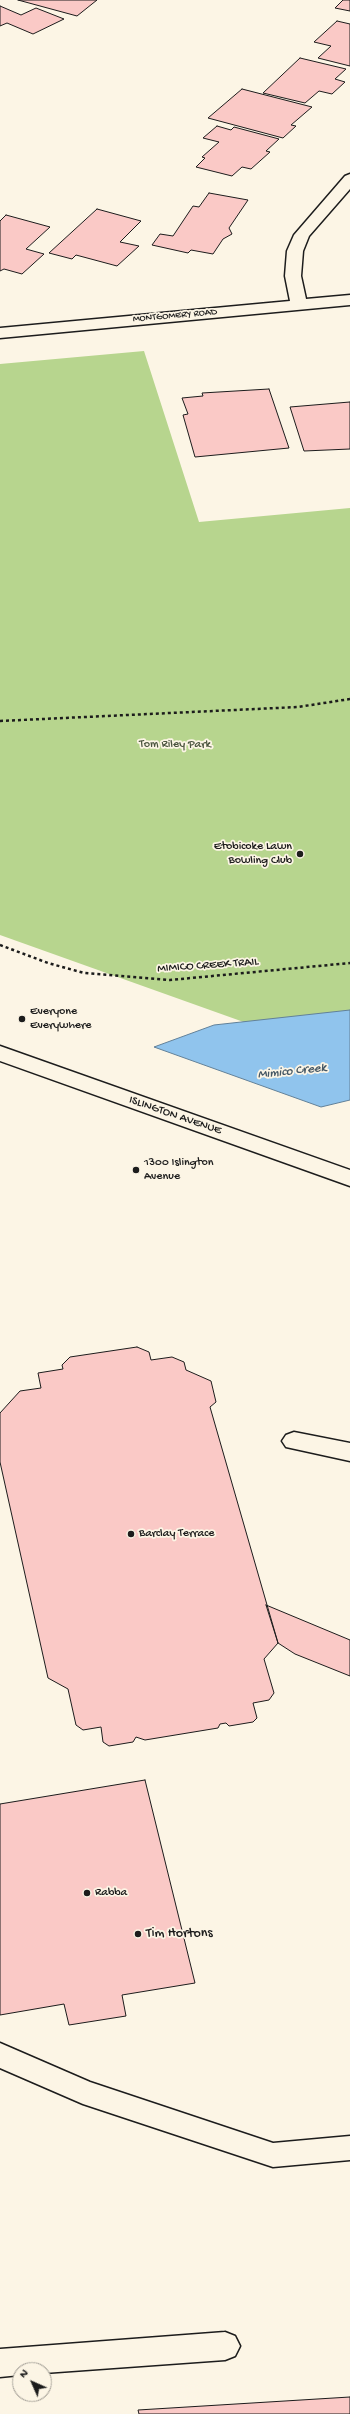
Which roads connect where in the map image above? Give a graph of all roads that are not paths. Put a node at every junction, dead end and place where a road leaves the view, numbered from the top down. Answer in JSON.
{"nodes":[{"id":1,"x":350,"y":179,"type":"edge"},
{"id":2,"x":350,"y":300,"type":"edge"},
{"id":3,"x":299,"y":305,"type":"junction"},
{"id":4,"x":0,"y":333,"type":"edge"},
{"id":5,"x":2,"y":1056,"type":"edge"},
{"id":6,"x":350,"y":1178,"type":"edge"},
{"id":7,"x":294,"y":1441,"type":"dead end"},
{"id":8,"x":350,"y":1452,"type":"edge"},
{"id":9,"x":0,"y":2055,"type":"edge"},
{"id":10,"x":350,"y":2148,"type":"edge"},
{"id":11,"x":225,"y":2346,"type":"dead end"},
{"id":12,"x":0,"y":2364,"type":"edge"}],
"edges":[{"from":1,"to":3,"type":"street"},
{"from":2,"to":3,"type":"street","name":"MONTGOMERY ROAD"},
{"from":3,"to":4,"type":"street","name":"MONTGOMERY ROAD"},
{"from":5,"to":6,"type":"street","name":"ISLINGTON AVENUE"},
{"from":7,"to":8,"type":"street"},
{"from":9,"to":10,"type":"street"},
{"from":11,"to":12,"type":"street"}]}
